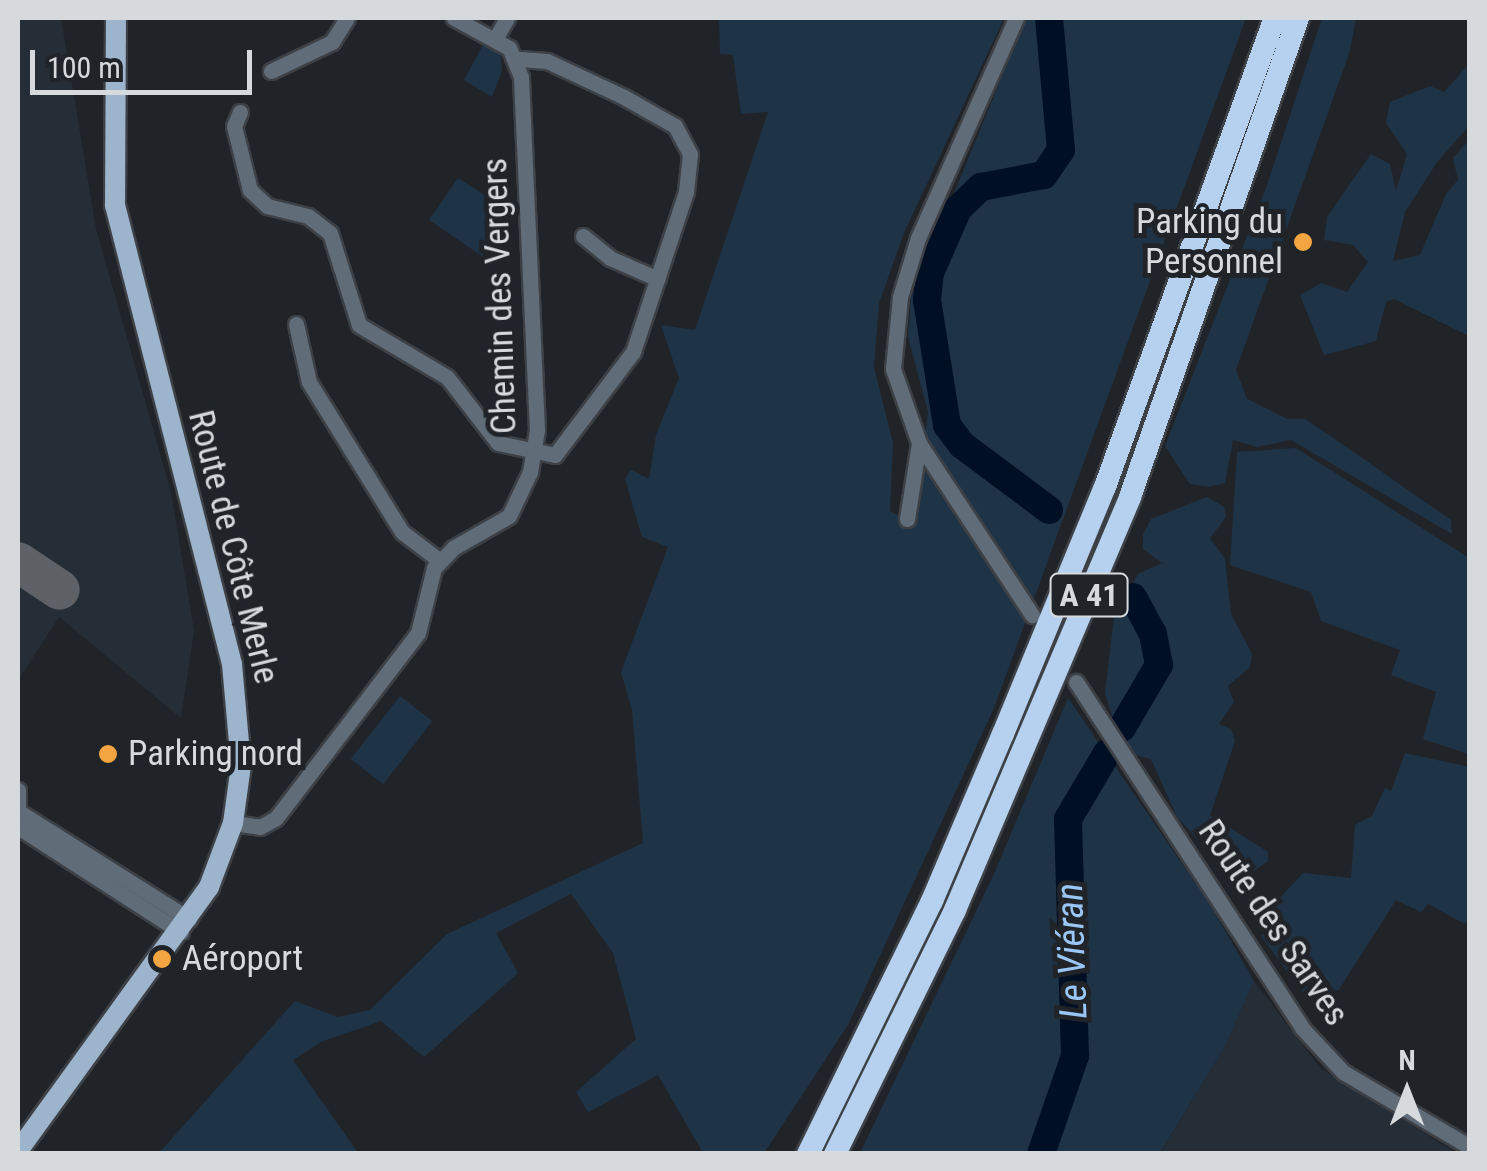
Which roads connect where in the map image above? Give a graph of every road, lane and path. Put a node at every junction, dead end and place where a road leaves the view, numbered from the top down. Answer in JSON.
{"nodes":[{"id":1,"x":116,"y":18,"type":"edge"},
{"id":2,"x":347,"y":18,"type":"edge"},
{"id":3,"x":454,"y":18,"type":"edge"},
{"id":4,"x":508,"y":18,"type":"edge"},
{"id":5,"x":1016,"y":18,"type":"edge"},
{"id":6,"x":1275,"y":18,"type":"edge"},
{"id":7,"x":1298,"y":18,"type":"edge"},
{"id":8,"x":495,"y":39,"type":"junction"},
{"id":9,"x":516,"y":59,"type":"junction"},
{"id":10,"x":271,"y":71,"type":"dead end"},
{"id":11,"x":240,"y":112,"type":"dead end"},
{"id":12,"x":583,"y":236,"type":"dead end"},
{"id":13,"x":658,"y":279,"type":"junction"},
{"id":14,"x":296,"y":324,"type":"dead end"},
{"id":15,"x":919,"y":443,"type":"junction"},
{"id":16,"x":535,"y":454,"type":"junction"},
{"id":17,"x":908,"y":519,"type":"dead end"},
{"id":18,"x":440,"y":561,"type":"junction"},
{"id":19,"x":1032,"y":615,"type":"dead end"},
{"id":20,"x":1076,"y":682,"type":"dead end"},
{"id":21,"x":18,"y":790,"type":"edge"},
{"id":22,"x":19,"y":820,"type":"edge"},
{"id":23,"x":233,"y":823,"type":"junction"},
{"id":24,"x":185,"y":925,"type":"junction"},
{"id":25,"x":1470,"y":1147,"type":"edge"},
{"id":26,"x":18,"y":1151,"type":"edge"},
{"id":27,"x":808,"y":1154,"type":"edge"},
{"id":28,"x":835,"y":1154,"type":"edge"}],
"edges":[{"from":1,"to":23,"type":"main road","name":"Route de Côte Merle"},
{"from":2,"to":10,"type":"street"},
{"from":3,"to":8,"type":"street"},
{"from":4,"to":8,"type":"street"},
{"from":5,"to":15,"type":"street"},
{"from":6,"to":27,"type":"highway","number":"A 41"},
{"from":7,"to":28,"type":"highway","number":"A 41"},
{"from":8,"to":9,"type":"street"},
{"from":9,"to":13,"type":"street"},
{"from":9,"to":16,"type":"street","name":"Chemin des Vergers"},
{"from":11,"to":16,"type":"street","name":"Chemin des Vergers"},
{"from":12,"to":13,"type":"street"},
{"from":13,"to":16,"type":"street"},
{"from":14,"to":18,"type":"street"},
{"from":15,"to":17,"type":"street"},
{"from":15,"to":19,"type":"street"},
{"from":16,"to":18,"type":"street"},
{"from":18,"to":23,"type":"street"},
{"from":20,"to":25,"type":"street","name":"Route des Sarves"},
{"from":21,"to":22,"type":"street"},
{"from":22,"to":24,"type":"street"},
{"from":23,"to":24,"type":"main road","name":"Route de Côte Merle"},
{"from":24,"to":26,"type":"main road","name":"Route de Côte Merle"}]}
